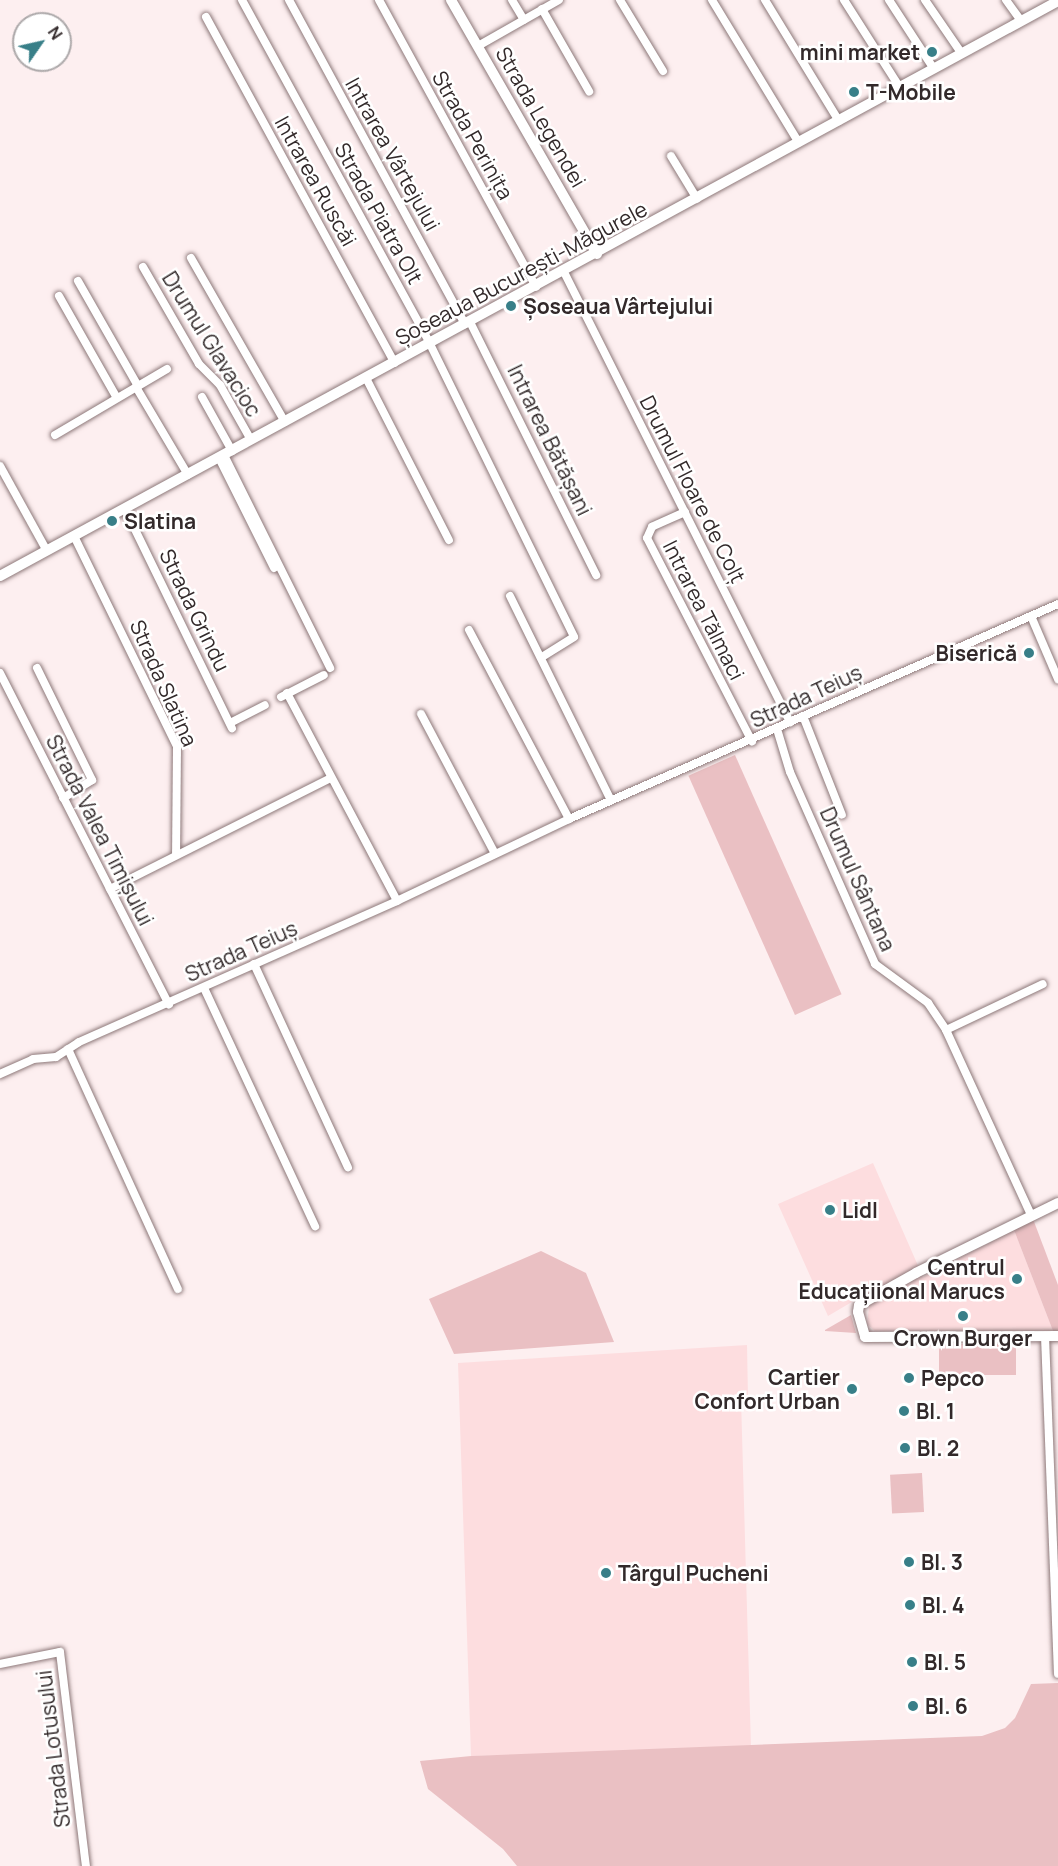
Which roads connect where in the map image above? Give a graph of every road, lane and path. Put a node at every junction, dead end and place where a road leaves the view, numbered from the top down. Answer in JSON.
{"nodes":[{"id":1,"x":242,"y":0,"type":"edge"},
{"id":2,"x":289,"y":0,"type":"edge"},
{"id":3,"x":379,"y":0,"type":"edge"},
{"id":4,"x":451,"y":0,"type":"edge"},
{"id":5,"x":512,"y":0,"type":"edge"},
{"id":6,"x":559,"y":0,"type":"edge"},
{"id":7,"x":620,"y":0,"type":"edge"},
{"id":8,"x":712,"y":0,"type":"edge"},
{"id":9,"x":765,"y":0,"type":"edge"},
{"id":10,"x":844,"y":0,"type":"edge"},
{"id":11,"x":889,"y":0,"type":"edge"},
{"id":12,"x":926,"y":0,"type":"edge"},
{"id":13,"x":1006,"y":0,"type":"edge"},
{"id":14,"x":1058,"y":1,"type":"edge"},
{"id":15,"x":545,"y":5,"type":"edge"},
{"id":16,"x":206,"y":17,"type":"dead end"},
{"id":17,"x":524,"y":20,"type":"junction"},
{"id":18,"x":1021,"y":21,"type":"junction"},
{"id":19,"x":478,"y":46,"type":"junction"},
{"id":20,"x":962,"y":54,"type":"junction"},
{"id":21,"x":934,"y":69,"type":"junction"},
{"id":22,"x":663,"y":71,"type":"dead end"},
{"id":23,"x":900,"y":88,"type":"junction"},
{"id":24,"x":590,"y":91,"type":"dead end"},
{"id":25,"x":839,"y":121,"type":"junction"},
{"id":26,"x":798,"y":143,"type":"junction"},
{"id":27,"x":671,"y":156,"type":"dead end"},
{"id":28,"x":697,"y":199,"type":"junction"},
{"id":29,"x":597,"y":254,"type":"junction"},
{"id":30,"x":190,"y":258,"type":"dead end"},
{"id":31,"x":143,"y":267,"type":"dead end"},
{"id":32,"x":564,"y":272,"type":"junction"},
{"id":33,"x":78,"y":281,"type":"dead end"},
{"id":34,"x":536,"y":287,"type":"junction"},
{"id":35,"x":59,"y":296,"type":"dead end"},
{"id":36,"x":468,"y":323,"type":"junction"},
{"id":37,"x":430,"y":344,"type":"junction"},
{"id":38,"x":395,"y":363,"type":"junction"},
{"id":39,"x":167,"y":369,"type":"dead end"},
{"id":40,"x":366,"y":378,"type":"junction"},
{"id":41,"x":137,"y":386,"type":"junction"},
{"id":42,"x":202,"y":397,"type":"dead end"},
{"id":43,"x":117,"y":398,"type":"junction"},
{"id":44,"x":285,"y":422,"type":"junction"},
{"id":45,"x":55,"y":435,"type":"dead end"},
{"id":46,"x":251,"y":440,"type":"junction"},
{"id":47,"x":225,"y":455,"type":"junction"},
{"id":48,"x":0,"y":466,"type":"edge"},
{"id":49,"x":188,"y":475,"type":"junction"},
{"id":50,"x":125,"y":509,"type":"junction"},
{"id":51,"x":685,"y":512,"type":"junction"},
{"id":52,"x":74,"y":536,"type":"junction"},
{"id":53,"x":449,"y":540,"type":"dead end"},
{"id":54,"x":47,"y":551,"type":"junction"},
{"id":55,"x":274,"y":568,"type":"dead end"},
{"id":56,"x":596,"y":574,"type":"dead end"},
{"id":57,"x":0,"y":576,"type":"edge"},
{"id":58,"x":510,"y":596,"type":"dead end"},
{"id":59,"x":1058,"y":604,"type":"edge"},
{"id":60,"x":1031,"y":616,"type":"junction"},
{"id":61,"x":468,"y":630,"type":"dead end"},
{"id":62,"x":541,"y":658,"type":"junction"},
{"id":63,"x":37,"y":668,"type":"dead end"},
{"id":64,"x":0,"y":673,"type":"edge"},
{"id":65,"x":1058,"y":679,"type":"edge"},
{"id":66,"x":265,"y":705,"type":"dead end"},
{"id":67,"x":421,"y":714,"type":"dead end"},
{"id":68,"x":803,"y":716,"type":"junction"},
{"id":69,"x":790,"y":722,"type":"junction"},
{"id":70,"x":777,"y":729,"type":"junction"},
{"id":71,"x":752,"y":741,"type":"junction"},
{"id":72,"x":331,"y":778,"type":"junction"},
{"id":73,"x":63,"y":798,"type":"junction"},
{"id":74,"x":611,"y":800,"type":"junction"},
{"id":75,"x":842,"y":815,"type":"dead end"},
{"id":76,"x":569,"y":819,"type":"junction"},
{"id":77,"x":177,"y":854,"type":"junction"},
{"id":78,"x":495,"y":854,"type":"junction"},
{"id":79,"x":110,"y":889,"type":"junction"},
{"id":80,"x":397,"y":901,"type":"junction"},
{"id":81,"x":254,"y":964,"type":"junction"},
{"id":82,"x":1043,"y":984,"type":"dead end"},
{"id":83,"x":204,"y":988,"type":"junction"},
{"id":84,"x":169,"y":1004,"type":"junction"},
{"id":85,"x":946,"y":1030,"type":"junction"},
{"id":86,"x":68,"y":1049,"type":"junction"},
{"id":87,"x":0,"y":1074,"type":"edge"},
{"id":88,"x":348,"y":1167,"type":"dead end"},
{"id":89,"x":1058,"y":1203,"type":"edge"},
{"id":90,"x":1031,"y":1215,"type":"junction"},
{"id":91,"x":315,"y":1226,"type":"dead end"},
{"id":92,"x":178,"y":1289,"type":"dead end"},
{"id":93,"x":1046,"y":1336,"type":"junction"},
{"id":94,"x":1058,"y":1336,"type":"edge"},
{"id":95,"x":0,"y":1664,"type":"edge"},
{"id":96,"x":1058,"y":1674,"type":"edge"},
{"id":97,"x":86,"y":1866,"type":"edge"}],
"edges":[{"from":1,"to":37,"type":"street","name":"Strada Piatra Olt"},
{"from":2,"to":36,"type":"street","name":"Intrarea Vârtejului"},
{"from":3,"to":34,"type":"street","name":"Strada Perinița"},
{"from":4,"to":19,"type":"main road","name":"Strada Legendei"},
{"from":5,"to":17,"type":"street"},
{"from":6,"to":15,"type":"street"},
{"from":7,"to":22,"type":"street"},
{"from":8,"to":26,"type":"street"},
{"from":9,"to":25,"type":"street"},
{"from":10,"to":23,"type":"street"},
{"from":11,"to":21,"type":"street"},
{"from":12,"to":20,"type":"street"},
{"from":13,"to":18,"type":"street"},
{"from":14,"to":18,"type":"main road","name":"Șoseaua București-Măgurele"},
{"from":15,"to":17,"type":"street"},
{"from":15,"to":24,"type":"street"},
{"from":16,"to":38,"type":"street","name":"Intrarea Ruscăi"},
{"from":17,"to":19,"type":"street"},
{"from":18,"to":20,"type":"main road","name":"Șoseaua București-Măgurele"},
{"from":19,"to":29,"type":"main road","name":"Strada Legendei"},
{"from":20,"to":21,"type":"main road","name":"Șoseaua București-Măgurele"},
{"from":21,"to":23,"type":"main road","name":"Șoseaua București-Măgurele"},
{"from":23,"to":25,"type":"main road","name":"Șoseaua București-Măgurele"},
{"from":25,"to":26,"type":"main road","name":"Șoseaua București-Măgurele"},
{"from":26,"to":28,"type":"main road","name":"Șoseaua București-Măgurele"},
{"from":27,"to":28,"type":"street"},
{"from":28,"to":29,"type":"main road","name":"Șoseaua București-Măgurele"},
{"from":29,"to":32,"type":"main road","name":"Șoseaua București-Măgurele"},
{"from":30,"to":44,"type":"street"},
{"from":31,"to":46,"type":"street","name":"Drumul Glavacioc"},
{"from":32,"to":34,"type":"main road","name":"Șoseaua București-Măgurele"},
{"from":32,"to":51,"type":"street","name":"Drumul Floare de Colț"},
{"from":33,"to":41,"type":"street"},
{"from":34,"to":36,"type":"main road","name":"Șoseaua București-Măgurele"},
{"from":35,"to":43,"type":"street"},
{"from":36,"to":37,"type":"main road","name":"Șoseaua București-Măgurele"},
{"from":36,"to":56,"type":"street","name":"Intrarea Bătășani"},
{"from":37,"to":38,"type":"main road","name":"Șoseaua București-Măgurele"},
{"from":37,"to":62,"type":"street","name":"Strada Piatra Olt"},
{"from":38,"to":40,"type":"main road","name":"Șoseaua București-Măgurele"},
{"from":39,"to":41,"type":"street"},
{"from":40,"to":44,"type":"main road","name":"Șoseaua București-Măgurele"},
{"from":40,"to":53,"type":"street"},
{"from":41,"to":43,"type":"street"},
{"from":41,"to":49,"type":"street"},
{"from":42,"to":47,"type":"street"},
{"from":43,"to":45,"type":"street"},
{"from":44,"to":46,"type":"main road","name":"Șoseaua București-Măgurele"},
{"from":46,"to":47,"type":"main road","name":"Șoseaua București-Măgurele"},
{"from":47,"to":49,"type":"main road","name":"Șoseaua București-Măgurele"},
{"from":47,"to":55,"type":"street"},
{"from":47,"to":72,"type":"street"},
{"from":48,"to":54,"type":"street"},
{"from":49,"to":50,"type":"main road","name":"Șoseaua București-Măgurele"},
{"from":50,"to":52,"type":"main road","name":"Șoseaua București-Măgurele"},
{"from":50,"to":66,"type":"street","name":"Strada Grindu"},
{"from":51,"to":69,"type":"street","name":"Drumul Floare de Colț"},
{"from":51,"to":71,"type":"street","name":"Intrarea Tălmaci"},
{"from":52,"to":54,"type":"main road","name":"Șoseaua București-Măgurele"},
{"from":52,"to":77,"type":"street","name":"Strada Slatina"},
{"from":54,"to":57,"type":"main road","name":"Șoseaua București-Măgurele"},
{"from":58,"to":62,"type":"street"},
{"from":59,"to":60,"type":"street","name":"Strada Teiuș"},
{"from":60,"to":65,"type":"street"},
{"from":60,"to":68,"type":"street","name":"Strada Teiuș"},
{"from":61,"to":76,"type":"street"},
{"from":62,"to":74,"type":"street"},
{"from":63,"to":73,"type":"street"},
{"from":64,"to":73,"type":"street","name":"Strada Valea Timișului"},
{"from":67,"to":78,"type":"street"},
{"from":68,"to":69,"type":"street","name":"Strada Teiuș"},
{"from":68,"to":75,"type":"street"},
{"from":69,"to":70,"type":"street","name":"Strada Teiuș"},
{"from":70,"to":71,"type":"street","name":"Strada Teiuș"},
{"from":70,"to":85,"type":"street","name":"Drumul Sântana"},
{"from":71,"to":74,"type":"street","name":"Strada Teiuș"},
{"from":72,"to":77,"type":"street"},
{"from":72,"to":80,"type":"street"},
{"from":73,"to":79,"type":"street","name":"Strada Valea Timișului"},
{"from":74,"to":76,"type":"street","name":"Strada Teiuș"},
{"from":76,"to":78,"type":"street","name":"Strada Teiuș"},
{"from":77,"to":79,"type":"street"},
{"from":78,"to":80,"type":"street","name":"Strada Teiuș"},
{"from":79,"to":84,"type":"street","name":"Strada Valea Timișului"},
{"from":80,"to":81,"type":"street","name":"Strada Teiuș"},
{"from":81,"to":83,"type":"street","name":"Strada Teiuș"},
{"from":81,"to":88,"type":"street"},
{"from":82,"to":85,"type":"street"},
{"from":83,"to":84,"type":"street","name":"Strada Teiuș"},
{"from":83,"to":91,"type":"street"},
{"from":84,"to":86,"type":"street","name":"Strada Teiuș"},
{"from":85,"to":90,"type":"street","name":"Drumul Sântana"},
{"from":86,"to":87,"type":"street","name":"Strada Teiuș"},
{"from":86,"to":92,"type":"street"},
{"from":89,"to":90,"type":"main road"},
{"from":90,"to":93,"type":"main road"},
{"from":93,"to":94,"type":"main road"},
{"from":93,"to":96,"type":"street"},
{"from":95,"to":97,"type":"street","name":"Strada Lotusului"}]}
